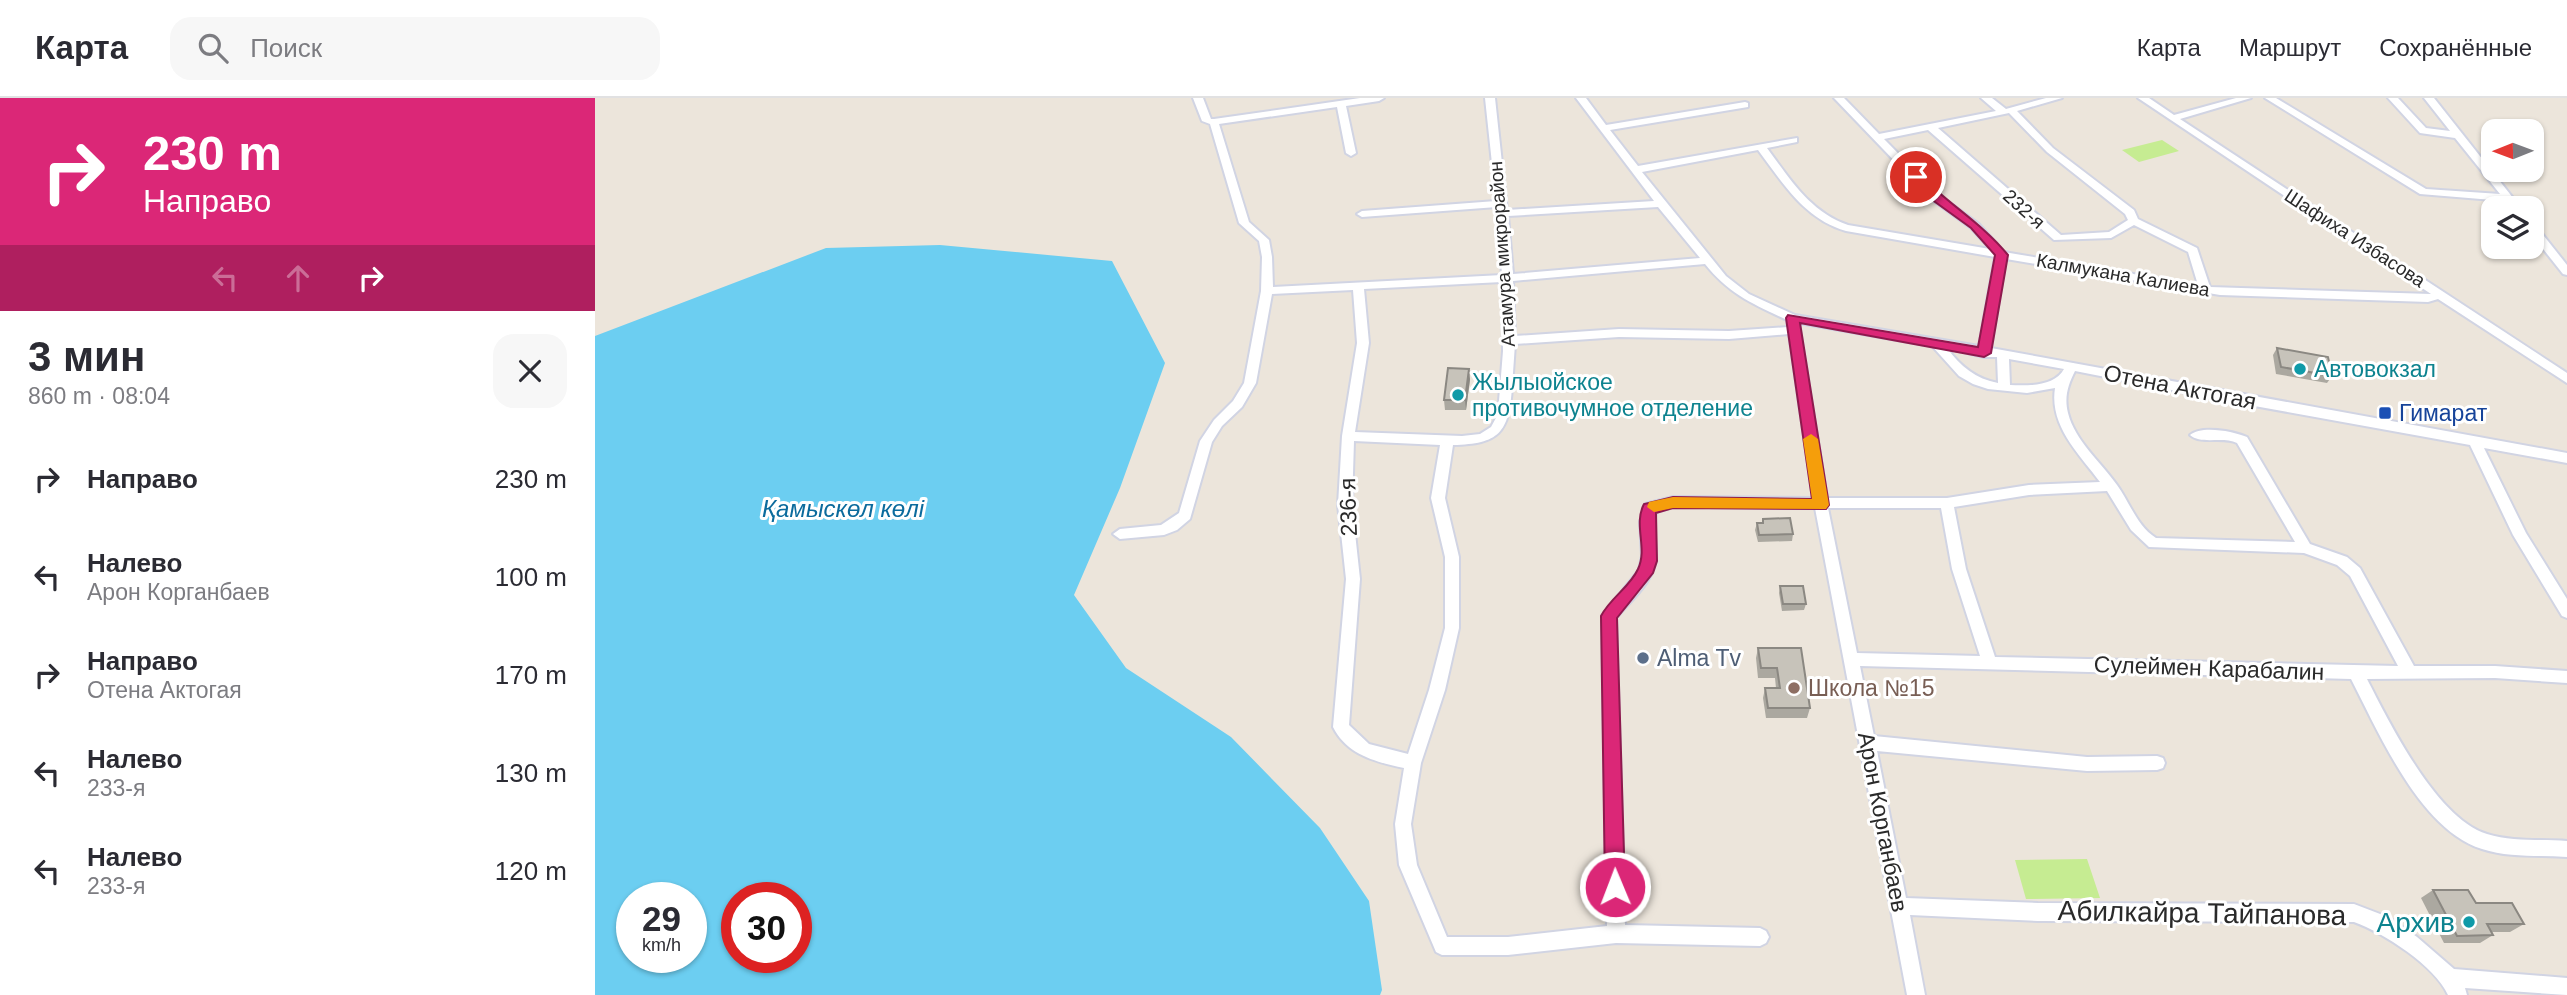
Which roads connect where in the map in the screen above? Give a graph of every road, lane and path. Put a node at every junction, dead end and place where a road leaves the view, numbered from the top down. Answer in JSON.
{"nodes":[{"id":1,"x":1198,"y":98,"type":"edge"},
{"id":2,"x":1378,"y":98,"type":"edge"},
{"id":3,"x":1490,"y":98,"type":"edge"},
{"id":4,"x":1581,"y":98,"type":"edge"},
{"id":5,"x":1839,"y":98,"type":"edge"},
{"id":6,"x":1986,"y":98,"type":"edge"},
{"id":7,"x":2057,"y":98,"type":"edge"},
{"id":8,"x":2143,"y":98,"type":"edge"},
{"id":9,"x":2246,"y":98,"type":"edge"},
{"id":10,"x":2270,"y":98,"type":"edge"},
{"id":11,"x":2393,"y":98,"type":"edge"},
{"id":12,"x":2429,"y":98,"type":"edge"},
{"id":13,"x":1341,"y":104,"type":"junction"},
{"id":14,"x":1745,"y":105,"type":"dead end"},
{"id":15,"x":2007,"y":111,"type":"junction"},
{"id":16,"x":2172,"y":117,"type":"junction"},
{"id":17,"x":1215,"y":122,"type":"junction"},
{"id":18,"x":1931,"y":127,"type":"junction"},
{"id":19,"x":1603,"y":128,"type":"junction"},
{"id":20,"x":2458,"y":135,"type":"junction"},
{"id":21,"x":1877,"y":137,"type":"junction"},
{"id":22,"x":1794,"y":140,"type":"dead end"},
{"id":23,"x":1761,"y":146,"type":"junction"},
{"id":24,"x":1352,"y":153,"type":"dead end"},
{"id":25,"x":1634,"y":170,"type":"junction"},
{"id":26,"x":2481,"y":196,"type":"edge"},
{"id":27,"x":2506,"y":196,"type":"edge"},
{"id":28,"x":1661,"y":204,"type":"junction"},
{"id":29,"x":1501,"y":209,"type":"junction"},
{"id":30,"x":1361,"y":214,"type":"dead end"},
{"id":31,"x":2134,"y":221,"type":"junction"},
{"id":32,"x":2544,"y":243,"type":"edge"},
{"id":33,"x":2001,"y":255,"type":"junction"},
{"id":34,"x":1706,"y":261,"type":"junction"},
{"id":35,"x":2567,"y":272,"type":"edge"},
{"id":36,"x":1507,"y":278,"type":"junction"},
{"id":37,"x":1358,"y":288,"type":"junction"},
{"id":38,"x":2205,"y":289,"type":"junction"},
{"id":39,"x":1268,"y":291,"type":"junction"},
{"id":40,"x":2440,"y":295,"type":"junction"},
{"id":41,"x":1793,"y":324,"type":"junction"},
{"id":42,"x":1511,"y":340,"type":"junction"},
{"id":43,"x":1937,"y":344,"type":"junction"},
{"id":44,"x":1984,"y":353,"type":"junction"},
{"id":45,"x":2003,"y":355,"type":"junction"},
{"id":46,"x":2072,"y":366,"type":"junction"},
{"id":47,"x":2567,"y":379,"type":"edge"},
{"id":48,"x":2061,"y":381,"type":"junction"},
{"id":49,"x":2004,"y":387,"type":"junction"},
{"id":50,"x":2196,"y":435,"type":"dead end"},
{"id":51,"x":1348,"y":436,"type":"junction"},
{"id":52,"x":1447,"y":441,"type":"junction"},
{"id":53,"x":2475,"y":442,"type":"junction"},
{"id":54,"x":2567,"y":458,"type":"edge"},
{"id":55,"x":2111,"y":486,"type":"junction"},
{"id":56,"x":1947,"y":503,"type":"junction"},
{"id":57,"x":1821,"y":505,"type":"junction"},
{"id":58,"x":1120,"y":534,"type":"dead end"},
{"id":59,"x":2305,"y":548,"type":"junction"},
{"id":60,"x":2567,"y":612,"type":"edge"},
{"id":61,"x":1851,"y":659,"type":"junction"},
{"id":62,"x":1989,"y":661,"type":"junction"},
{"id":63,"x":2409,"y":672,"type":"junction"},
{"id":64,"x":2356,"y":673,"type":"junction"},
{"id":65,"x":2567,"y":677,"type":"edge"},
{"id":66,"x":1869,"y":743,"type":"junction"},
{"id":67,"x":1413,"y":763,"type":"junction"},
{"id":68,"x":2157,"y":763,"type":"dead end"},
{"id":69,"x":2567,"y":849,"type":"edge"},
{"id":70,"x":1899,"y":906,"type":"junction"},
{"id":71,"x":1616,"y":934,"type":"junction"},
{"id":72,"x":1760,"y":937,"type":"dead end"},
{"id":73,"x":2454,"y":986,"type":"edge"},
{"id":74,"x":2567,"y":987,"type":"edge"},
{"id":75,"x":1916,"y":995,"type":"edge"}],
"edges":[{"from":1,"to":17,"type":"street"},
{"from":2,"to":13,"type":"street"},
{"from":3,"to":29,"type":"street","name":"Атамура микрорайон"},
{"from":4,"to":19,"type":"street"},
{"from":5,"to":21,"type":"street"},
{"from":6,"to":15,"type":"street"},
{"from":7,"to":15,"type":"street"},
{"from":8,"to":16,"type":"street","name":"Шафиха Избасова"},
{"from":9,"to":16,"type":"street"},
{"from":10,"to":26,"type":"street"},
{"from":11,"to":20,"type":"street"},
{"from":12,"to":20,"type":"street"},
{"from":13,"to":17,"type":"street"},
{"from":13,"to":24,"type":"street"},
{"from":14,"to":19,"type":"street"},
{"from":15,"to":18,"type":"street"},
{"from":15,"to":31,"type":"street"},
{"from":16,"to":40,"type":"street","name":"Шафиха Избасова"},
{"from":17,"to":39,"type":"street"},
{"from":18,"to":21,"type":"street"},
{"from":18,"to":31,"type":"street","name":"232-я"},
{"from":19,"to":25,"type":"street"},
{"from":20,"to":27,"type":"street"},
{"from":21,"to":33,"type":"street"},
{"from":22,"to":23,"type":"street"},
{"from":23,"to":25,"type":"street"},
{"from":23,"to":33,"type":"street","name":"Калмукана Калиева"},
{"from":25,"to":28,"type":"street"},
{"from":28,"to":29,"type":"street"},
{"from":28,"to":34,"type":"street"},
{"from":29,"to":30,"type":"street"},
{"from":29,"to":36,"type":"street","name":"Атамура микрорайон"},
{"from":31,"to":38,"type":"street"},
{"from":32,"to":35,"type":"street"},
{"from":33,"to":38,"type":"street","name":"Калмукана Калиева"},
{"from":33,"to":44,"type":"street"},
{"from":34,"to":36,"type":"street"},
{"from":34,"to":41,"type":"street"},
{"from":36,"to":37,"type":"street"},
{"from":36,"to":42,"type":"street","name":"Атамура микрорайон"},
{"from":37,"to":39,"type":"street"},
{"from":37,"to":51,"type":"street","name":"236-я"},
{"from":38,"to":40,"type":"street","name":"Калмукана Калиева"},
{"from":39,"to":58,"type":"street"},
{"from":40,"to":47,"type":"street","name":"Шафиха Избасова"},
{"from":41,"to":42,"type":"street"},
{"from":41,"to":43,"type":"street","name":"Отена Актогая"},
{"from":41,"to":57,"type":"street","name":"Арон Корганбаев"},
{"from":42,"to":52,"type":"street","name":"Атамура микрорайон"},
{"from":43,"to":44,"type":"street","name":"Отена Актогая"},
{"from":43,"to":49,"type":"street"},
{"from":44,"to":45,"type":"street","name":"Отена Актогая"},
{"from":45,"to":46,"type":"street","name":"Отена Актогая"},
{"from":45,"to":49,"type":"street"},
{"from":46,"to":48,"type":"street"},
{"from":46,"to":53,"type":"street","name":"Отена Актогая"},
{"from":48,"to":49,"type":"street"},
{"from":48,"to":55,"type":"street"},
{"from":50,"to":59,"type":"street"},
{"from":51,"to":52,"type":"street"},
{"from":51,"to":67,"type":"street","name":"236-я"},
{"from":52,"to":67,"type":"street"},
{"from":53,"to":54,"type":"street","name":"Отена Актогая"},
{"from":53,"to":60,"type":"street"},
{"from":55,"to":56,"type":"street"},
{"from":55,"to":59,"type":"street"},
{"from":56,"to":57,"type":"street"},
{"from":56,"to":62,"type":"street"},
{"from":57,"to":61,"type":"street","name":"Арон Корганбаев"},
{"from":57,"to":71,"type":"street"},
{"from":59,"to":63,"type":"street"},
{"from":61,"to":62,"type":"street","name":"Сулеймен Карабалин"},
{"from":61,"to":66,"type":"street","name":"Арон Корганбаев"},
{"from":62,"to":64,"type":"street","name":"Сулеймен Карабалин"},
{"from":63,"to":64,"type":"street","name":"Сулеймен Карабалин"},
{"from":63,"to":65,"type":"street","name":"Сулеймен Карабалин"},
{"from":64,"to":69,"type":"street"},
{"from":66,"to":68,"type":"street"},
{"from":66,"to":70,"type":"street","name":"Арон Корганбаев"},
{"from":67,"to":71,"type":"street"},
{"from":70,"to":73,"type":"street","name":"Абилкайра Тайпанова"},
{"from":70,"to":75,"type":"street","name":"Арон Корганбаев"},
{"from":71,"to":72,"type":"street"},
{"from":73,"to":74,"type":"street","name":"Абилкайра Тайпанова"}]}
